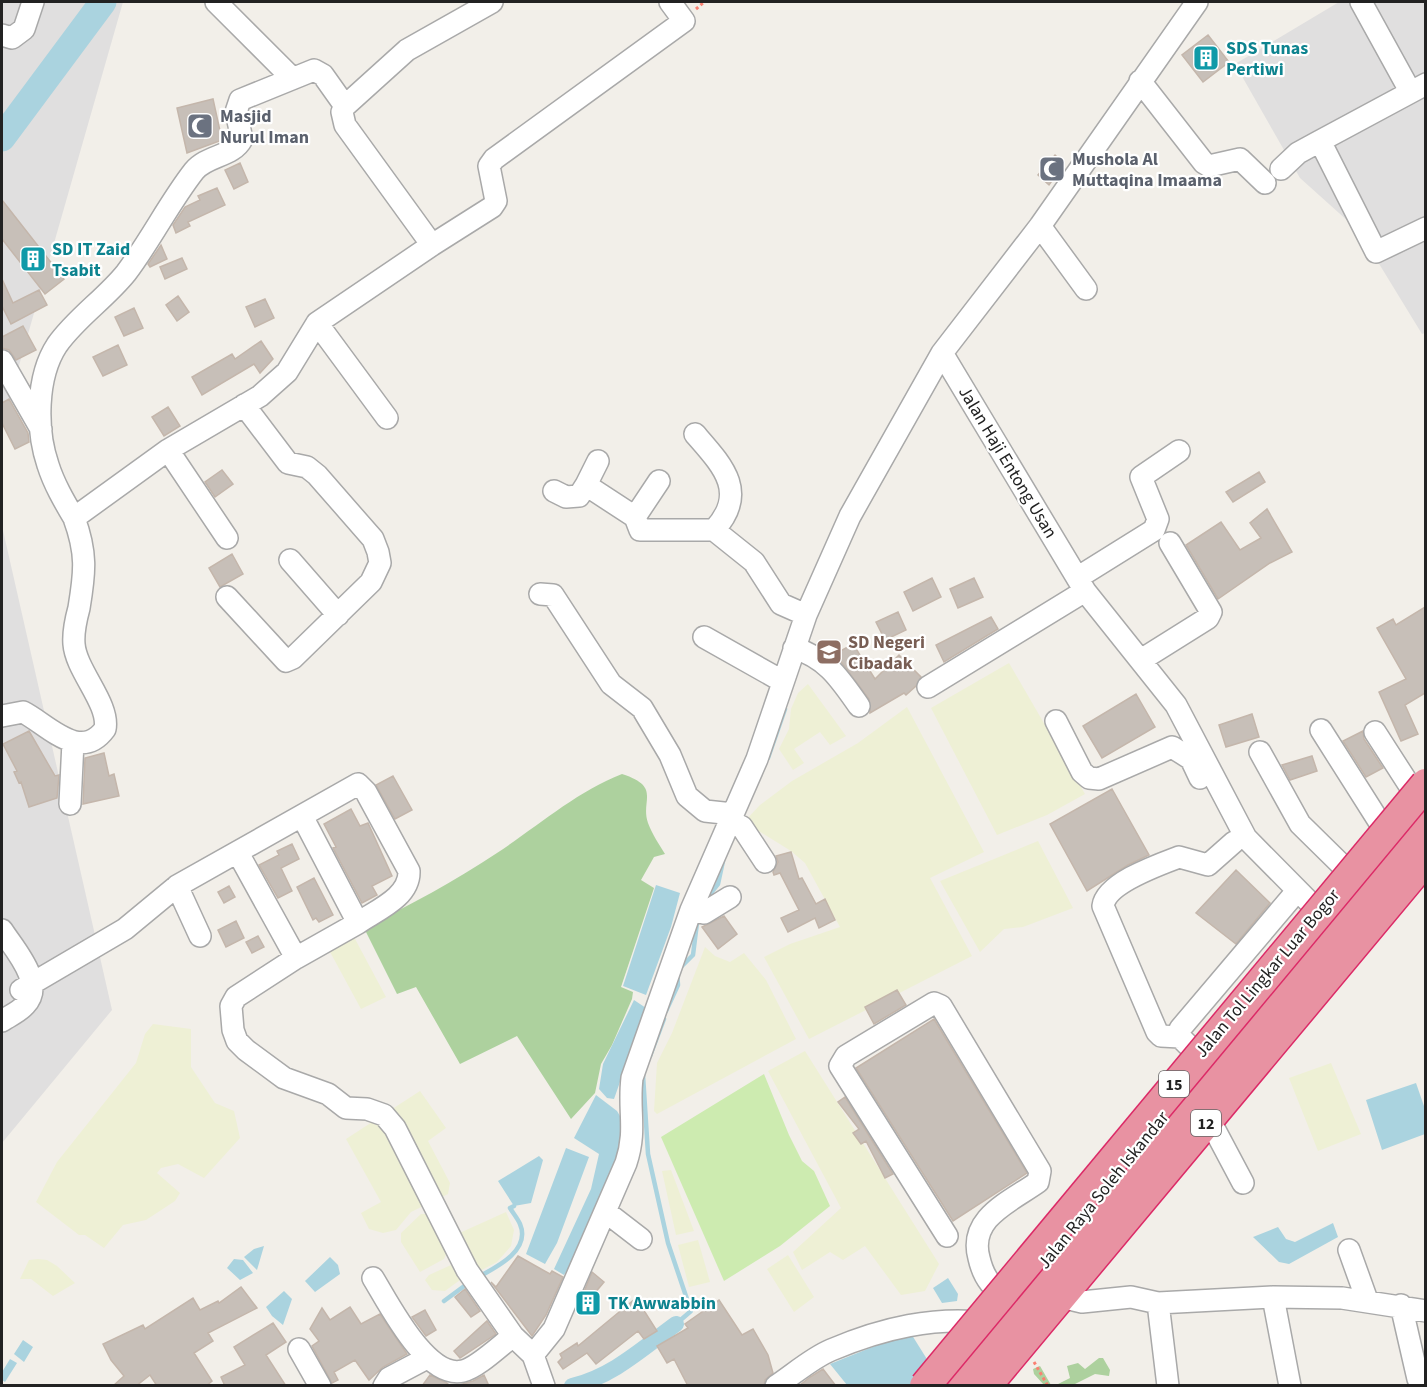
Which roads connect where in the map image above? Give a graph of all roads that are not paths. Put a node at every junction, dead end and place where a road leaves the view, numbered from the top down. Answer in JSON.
{"nodes":[{"id":1,"x":33,"y":2,"type":"edge"},
{"id":2,"x":216,"y":2,"type":"edge"},
{"id":3,"x":492,"y":2,"type":"edge"},
{"id":4,"x":670,"y":2,"type":"edge"},
{"id":5,"x":1197,"y":2,"type":"edge"},
{"id":6,"x":1361,"y":2,"type":"edge"},
{"id":7,"x":2,"y":35,"type":"edge"},
{"id":8,"x":292,"y":78,"type":"junction"},
{"id":9,"x":1140,"y":81,"type":"junction"},
{"id":10,"x":1418,"y":88,"type":"edge"},
{"id":11,"x":345,"y":106,"type":"junction"},
{"id":12,"x":1320,"y":141,"type":"junction"},
{"id":13,"x":1040,"y":226,"type":"junction"},
{"id":14,"x":1425,"y":230,"type":"edge"},
{"id":15,"x":432,"y":245,"type":"junction"},
{"id":16,"x":1086,"y":289,"type":"dead end"},
{"id":17,"x":317,"y":322,"type":"junction"},
{"id":18,"x":942,"y":353,"type":"junction"},
{"id":19,"x":2,"y":361,"type":"edge"},
{"id":20,"x":244,"y":405,"type":"junction"},
{"id":21,"x":387,"y":418,"type":"dead end"},
{"id":22,"x":41,"y":429,"type":"junction"},
{"id":23,"x":695,"y":434,"type":"dead end"},
{"id":24,"x":168,"y":450,"type":"junction"},
{"id":25,"x":1179,"y":451,"type":"dead end"},
{"id":26,"x":598,"y":461,"type":"dead end"},
{"id":27,"x":659,"y":481,"type":"dead end"},
{"id":28,"x":586,"y":485,"type":"junction"},
{"id":29,"x":554,"y":491,"type":"dead end"},
{"id":30,"x":635,"y":517,"type":"junction"},
{"id":31,"x":74,"y":518,"type":"junction"},
{"id":32,"x":714,"y":530,"type":"junction"},
{"id":33,"x":226,"y":538,"type":"dead end"},
{"id":34,"x":1170,"y":543,"type":"dead end"},
{"id":35,"x":290,"y":560,"type":"dead end"},
{"id":36,"x":1081,"y":584,"type":"junction"},
{"id":37,"x":540,"y":594,"type":"dead end"},
{"id":38,"x":227,"y":597,"type":"dead end"},
{"id":39,"x":338,"y":615,"type":"junction"},
{"id":40,"x":806,"y":615,"type":"junction"},
{"id":41,"x":704,"y":637,"type":"dead end"},
{"id":42,"x":794,"y":648,"type":"junction"},
{"id":43,"x":1141,"y":660,"type":"junction"},
{"id":44,"x":782,"y":681,"type":"junction"},
{"id":45,"x":928,"y":687,"type":"dead end"},
{"id":46,"x":859,"y":706,"type":"dead end"},
{"id":47,"x":2,"y":716,"type":"edge"},
{"id":48,"x":1056,"y":721,"type":"dead end"},
{"id":49,"x":1321,"y":730,"type":"dead end"},
{"id":50,"x":1376,"y":732,"type":"dead end"},
{"id":51,"x":73,"y":741,"type":"junction"},
{"id":52,"x":1260,"y":752,"type":"dead end"},
{"id":53,"x":70,"y":804,"type":"dead end"},
{"id":54,"x":1425,"y":804,"type":"edge"},
{"id":55,"x":302,"y":816,"type":"junction"},
{"id":56,"x":735,"y":821,"type":"junction"},
{"id":57,"x":1234,"y":842,"type":"junction"},
{"id":58,"x":1392,"y":842,"type":"junction"},
{"id":59,"x":238,"y":853,"type":"junction"},
{"id":60,"x":1425,"y":860,"type":"edge"},
{"id":61,"x":765,"y":862,"type":"dead end"},
{"id":62,"x":1359,"y":882,"type":"junction"},
{"id":63,"x":177,"y":886,"type":"junction"},
{"id":64,"x":730,"y":897,"type":"dead end"},
{"id":65,"x":1291,"y":898,"type":"junction"},
{"id":66,"x":697,"y":912,"type":"junction"},
{"id":67,"x":358,"y":923,"type":"junction"},
{"id":68,"x":1324,"y":924,"type":"junction"},
{"id":69,"x":2,"y":930,"type":"edge"},
{"id":70,"x":200,"y":936,"type":"dead end"},
{"id":71,"x":2,"y":954,"type":"edge"},
{"id":72,"x":296,"y":958,"type":"junction"},
{"id":73,"x":27,"y":987,"type":"junction"},
{"id":74,"x":2,"y":1010,"type":"edge"},
{"id":75,"x":2,"y":1021,"type":"edge"},
{"id":76,"x":1180,"y":1037,"type":"junction"},
{"id":77,"x":1208,"y":1064,"type":"junction"},
{"id":78,"x":1209,"y":1119,"type":"junction"},
{"id":79,"x":1243,"y":1183,"type":"dead end"},
{"id":80,"x":606,"y":1212,"type":"junction"},
{"id":81,"x":947,"y":1236,"type":"dead end"},
{"id":82,"x":641,"y":1239,"type":"dead end"},
{"id":83,"x":1349,"y":1250,"type":"dead end"},
{"id":84,"x":373,"y":1278,"type":"dead end"},
{"id":85,"x":1061,"y":1297,"type":"junction"},
{"id":86,"x":1273,"y":1297,"type":"junction"},
{"id":87,"x":1366,"y":1300,"type":"junction"},
{"id":88,"x":1158,"y":1304,"type":"junction"},
{"id":89,"x":1401,"y":1305,"type":"junction"},
{"id":90,"x":1425,"y":1311,"type":"edge"},
{"id":91,"x":1003,"y":1312,"type":"junction"},
{"id":92,"x":513,"y":1336,"type":"junction"},
{"id":93,"x":299,"y":1349,"type":"dead end"},
{"id":94,"x":533,"y":1355,"type":"junction"},
{"id":95,"x":427,"y":1358,"type":"junction"},
{"id":96,"x":1418,"y":1379,"type":"dead end"},
{"id":97,"x":544,"y":1383,"type":"edge"},
{"id":98,"x":320,"y":1386,"type":"edge"},
{"id":99,"x":384,"y":1386,"type":"edge"},
{"id":100,"x":776,"y":1386,"type":"edge"},
{"id":101,"x":925,"y":1386,"type":"edge"},
{"id":102,"x":941,"y":1386,"type":"edge"},
{"id":103,"x":956,"y":1386,"type":"edge"},
{"id":104,"x":986,"y":1386,"type":"edge"},
{"id":105,"x":1168,"y":1386,"type":"edge"},
{"id":106,"x":1290,"y":1386,"type":"edge"}],
"edges":[{"from":1,"to":7,"type":"street"},
{"from":2,"to":8,"type":"street"},
{"from":3,"to":11,"type":"street"},
{"from":4,"to":15,"type":"street"},
{"from":5,"to":9,"type":"street"},
{"from":6,"to":10,"type":"street"},
{"from":8,"to":11,"type":"street"},
{"from":8,"to":22,"type":"street"},
{"from":9,"to":12,"type":"street"},
{"from":9,"to":13,"type":"street"},
{"from":10,"to":12,"type":"street"},
{"from":11,"to":15,"type":"street"},
{"from":12,"to":14,"type":"street"},
{"from":13,"to":16,"type":"street"},
{"from":13,"to":18,"type":"street"},
{"from":15,"to":17,"type":"street"},
{"from":17,"to":20,"type":"street"},
{"from":17,"to":21,"type":"street"},
{"from":18,"to":36,"type":"street","name":"Jalan Haji Entong Usan"},
{"from":18,"to":40,"type":"street"},
{"from":19,"to":22,"type":"street"},
{"from":20,"to":24,"type":"street"},
{"from":20,"to":39,"type":"street"},
{"from":22,"to":31,"type":"street"},
{"from":23,"to":32,"type":"street"},
{"from":24,"to":31,"type":"street"},
{"from":24,"to":33,"type":"street"},
{"from":25,"to":36,"type":"street"},
{"from":26,"to":28,"type":"street"},
{"from":27,"to":30,"type":"street"},
{"from":28,"to":29,"type":"street"},
{"from":28,"to":30,"type":"street"},
{"from":30,"to":32,"type":"street"},
{"from":31,"to":51,"type":"street"},
{"from":32,"to":40,"type":"street"},
{"from":34,"to":43,"type":"street"},
{"from":35,"to":39,"type":"street"},
{"from":36,"to":43,"type":"street","name":"Jalan Haji Entong Usan"},
{"from":36,"to":45,"type":"street"},
{"from":37,"to":56,"type":"street"},
{"from":38,"to":39,"type":"street"},
{"from":40,"to":42,"type":"street"},
{"from":41,"to":44,"type":"street"},
{"from":42,"to":44,"type":"street"},
{"from":42,"to":46,"type":"street"},
{"from":43,"to":68,"type":"street","name":"Jalan Haji Entong Usan"},
{"from":44,"to":56,"type":"street"},
{"from":47,"to":51,"type":"street"},
{"from":48,"to":57,"type":"street"},
{"from":49,"to":58,"type":"street"},
{"from":50,"to":54,"type":"street"},
{"from":51,"to":53,"type":"street"},
{"from":52,"to":62,"type":"street"},
{"from":54,"to":58,"type":"highway","name":"Jalan Raya Soleh Iskandar","number":"12"},
{"from":54,"to":101,"type":"highway","name":"Jalan Tol Lingkar Luar Bogor","number":"15","bridge":true},
{"from":54,"to":103,"type":"highway","name":"Jalan Tol Lingkar Luar Bogor","number":"15"},
{"from":55,"to":59,"type":"street"},
{"from":55,"to":67,"type":"street"},
{"from":55,"to":67,"type":"street"},
{"from":56,"to":61,"type":"street"},
{"from":56,"to":66,"type":"street"},
{"from":57,"to":65,"type":"street"},
{"from":57,"to":76,"type":"street"},
{"from":58,"to":62,"type":"highway","name":"Jalan Raya Soleh Iskandar","number":"12"},
{"from":59,"to":63,"type":"street"},
{"from":59,"to":72,"type":"street"},
{"from":60,"to":78,"type":"highway","name":"Jalan Raya Soleh Iskandar","number":"12"},
{"from":62,"to":68,"type":"highway","name":"Jalan Raya Soleh Iskandar","number":"12"},
{"from":63,"to":70,"type":"street"},
{"from":63,"to":73,"type":"street"},
{"from":64,"to":66,"type":"street"},
{"from":65,"to":68,"type":"street"},
{"from":65,"to":76,"type":"street"},
{"from":66,"to":80,"type":"street"},
{"from":67,"to":72,"type":"street"},
{"from":68,"to":77,"type":"highway","name":"Jalan Raya Soleh Iskandar","number":"12"},
{"from":69,"to":73,"type":"street"},
{"from":71,"to":73,"type":"street"},
{"from":72,"to":92,"type":"street"},
{"from":73,"to":74,"type":"street"},
{"from":73,"to":75,"type":"street"},
{"from":76,"to":77,"type":"street"},
{"from":77,"to":91,"type":"highway","name":"Jalan Raya Soleh Iskandar","number":"12"},
{"from":78,"to":79,"type":"street"},
{"from":78,"to":85,"type":"highway","name":"Jalan Raya Soleh Iskandar","number":"12"},
{"from":80,"to":82,"type":"street"},
{"from":80,"to":94,"type":"street"},
{"from":81,"to":91,"type":"street"},
{"from":83,"to":87,"type":"street"},
{"from":84,"to":95,"type":"street"},
{"from":85,"to":88,"type":"street"},
{"from":85,"to":104,"type":"highway","name":"Jalan Raya Soleh Iskandar","number":"12"},
{"from":86,"to":87,"type":"street"},
{"from":86,"to":88,"type":"street"},
{"from":86,"to":106,"type":"street"},
{"from":87,"to":89,"type":"street"},
{"from":88,"to":105,"type":"street"},
{"from":89,"to":90,"type":"street"},
{"from":89,"to":96,"type":"street"},
{"from":91,"to":100,"type":"street"},
{"from":91,"to":102,"type":"highway","name":"Jalan Raya Soleh Iskandar","number":"12"},
{"from":92,"to":94,"type":"street"},
{"from":92,"to":95,"type":"street"},
{"from":93,"to":98,"type":"street"},
{"from":94,"to":97,"type":"street"},
{"from":95,"to":99,"type":"street"}]}
